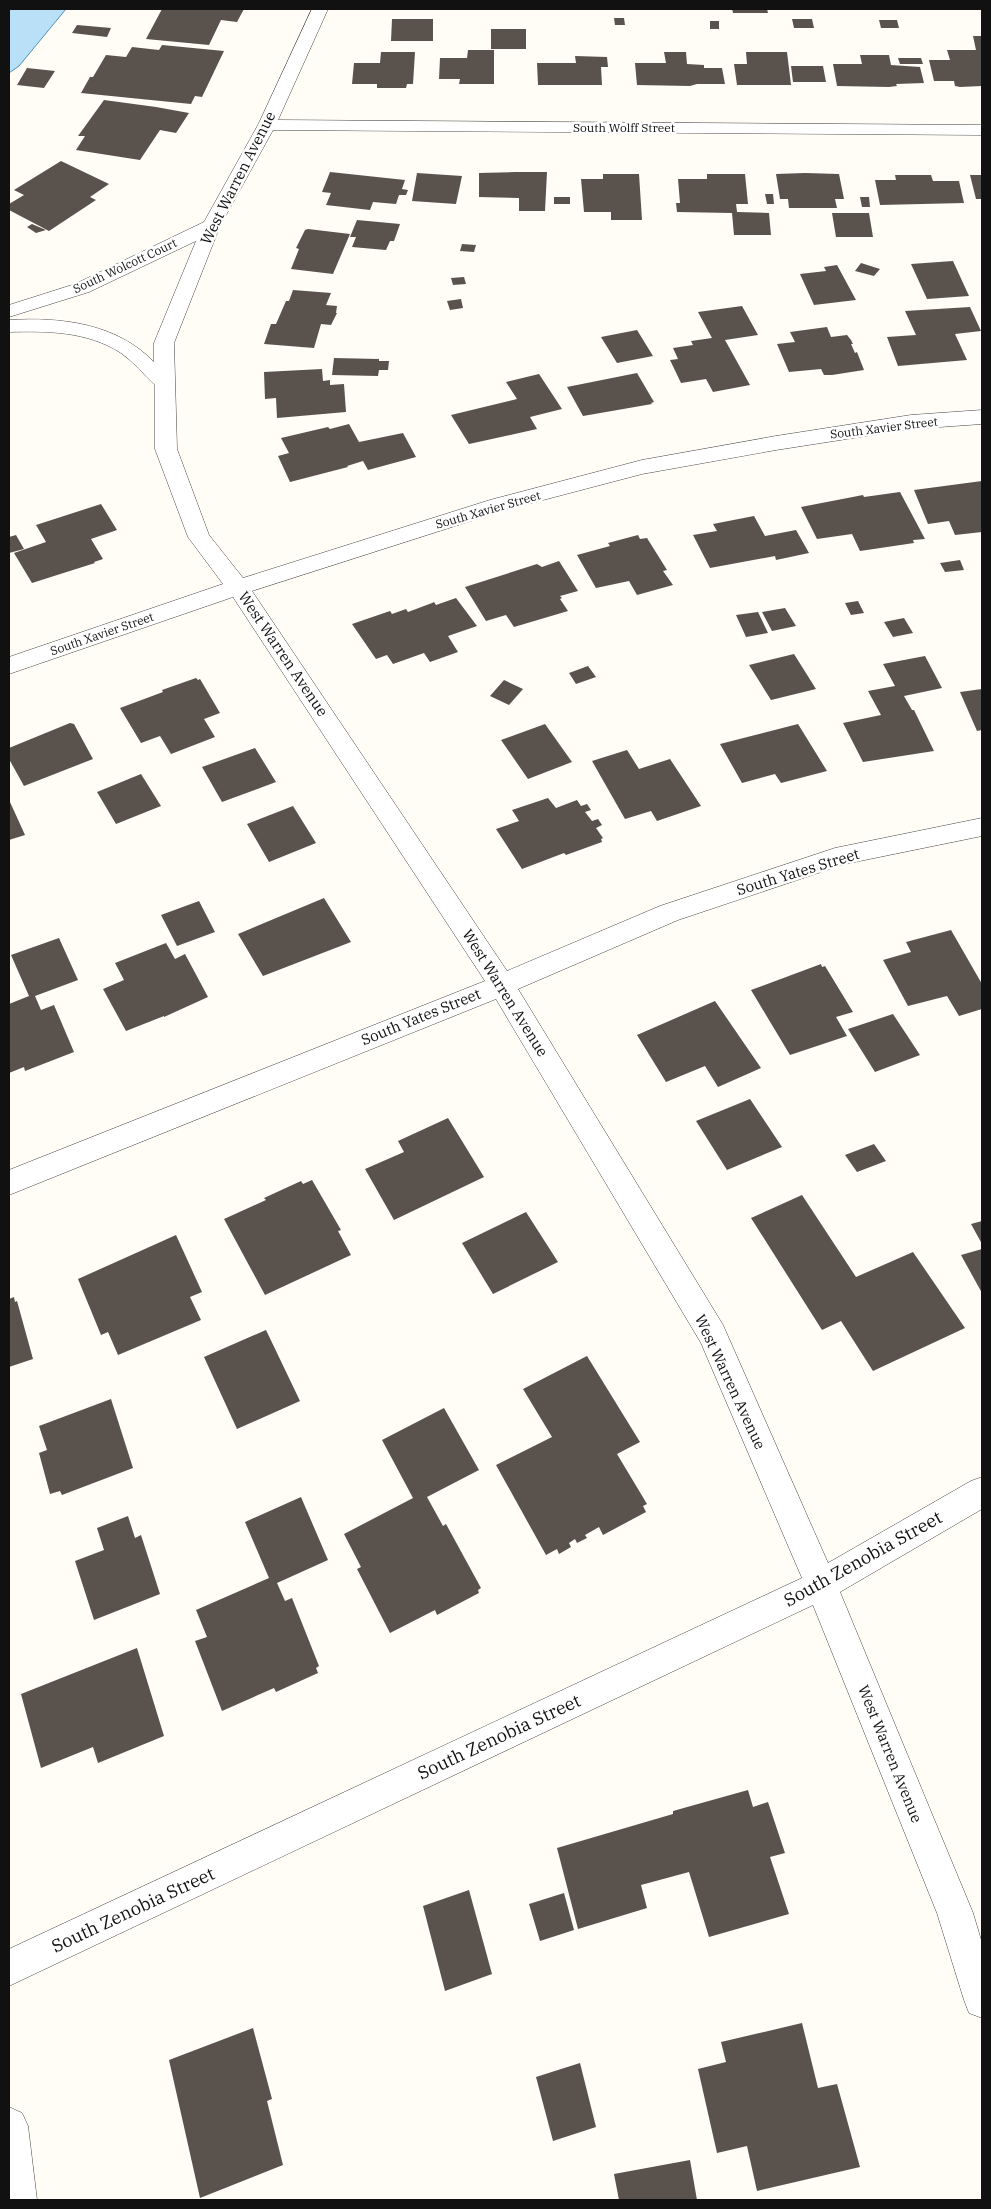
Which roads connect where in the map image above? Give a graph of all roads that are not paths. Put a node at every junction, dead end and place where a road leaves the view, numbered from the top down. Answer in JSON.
{"nodes":[{"id":1,"x":320,"y":9,"type":"edge"},
{"id":2,"x":267,"y":125,"type":"junction"},
{"id":3,"x":982,"y":130,"type":"edge"},
{"id":4,"x":211,"y":226,"type":"junction"},
{"id":5,"x":9,"y":310,"type":"edge"},
{"id":6,"x":9,"y":326,"type":"edge"},
{"id":7,"x":165,"y":384,"type":"junction"},
{"id":8,"x":982,"y":417,"type":"edge"},
{"id":9,"x":238,"y":587,"type":"junction"},
{"id":10,"x":9,"y":666,"type":"edge"},
{"id":11,"x":982,"y":827,"type":"edge"},
{"id":12,"x":502,"y":985,"type":"junction"},
{"id":13,"x":9,"y":1184,"type":"edge"},
{"id":14,"x":982,"y":1492,"type":"edge"},
{"id":15,"x":821,"y":1585,"type":"junction"},
{"id":16,"x":9,"y":1968,"type":"edge"},
{"id":17,"x":982,"y":2000,"type":"edge"},
{"id":18,"x":9,"y":2126,"type":"edge"},
{"id":19,"x":18,"y":2200,"type":"edge"}],
"edges":[{"from":1,"to":2,"type":"street","name":"West Warren Avenue"},
{"from":2,"to":3,"type":"street","name":"South Wolff Street"},
{"from":2,"to":4,"type":"street","name":"West Warren Avenue"},
{"from":4,"to":5,"type":"street","name":"South Wolcott Court"},
{"from":4,"to":7,"type":"street","name":"West Warren Avenue"},
{"from":6,"to":7,"type":"street"},
{"from":7,"to":9,"type":"street","name":"West Warren Avenue"},
{"from":8,"to":9,"type":"street","name":"South Xavier Street"},
{"from":9,"to":10,"type":"street","name":"South Xavier Street"},
{"from":9,"to":12,"type":"street","name":"West Warren Avenue"},
{"from":11,"to":12,"type":"street","name":"South Yates Street"},
{"from":12,"to":13,"type":"street","name":"South Yates Street"},
{"from":12,"to":15,"type":"street","name":"West Warren Avenue"},
{"from":14,"to":15,"type":"street","name":"South Zenobia Street"},
{"from":15,"to":16,"type":"street","name":"South Zenobia Street"},
{"from":15,"to":17,"type":"street","name":"West Warren Avenue"},
{"from":18,"to":19,"type":"street"}]}
